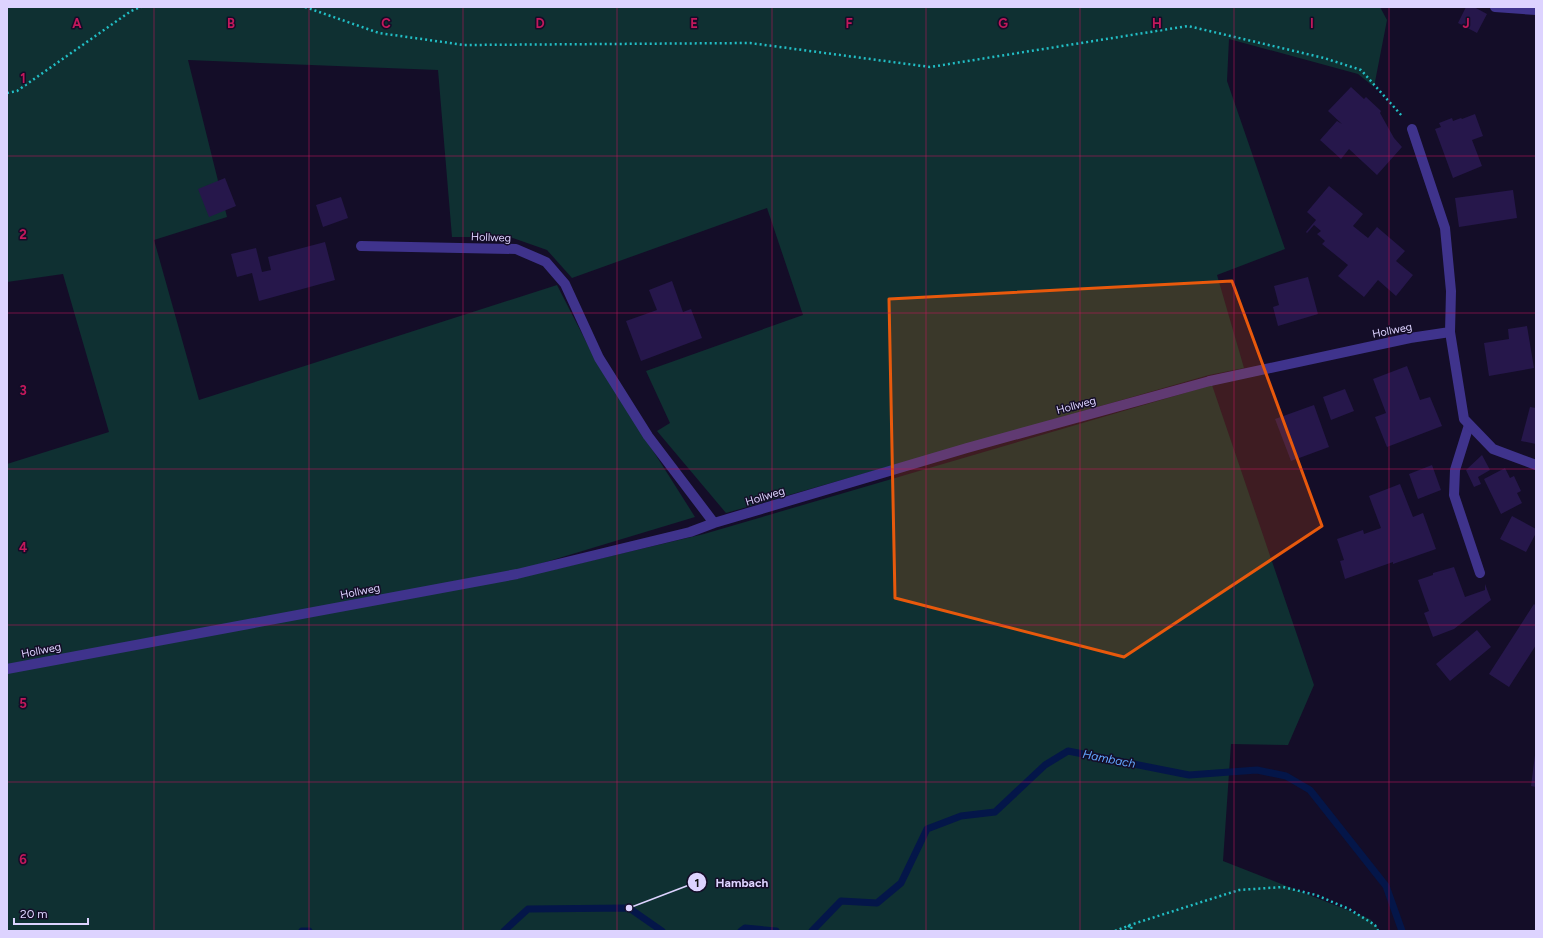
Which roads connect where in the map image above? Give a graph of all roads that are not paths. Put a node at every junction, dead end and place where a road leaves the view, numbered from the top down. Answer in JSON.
{"nodes":[{"id":1,"x":1494,"y":7,"type":"edge"},
{"id":2,"x":1536,"y":10,"type":"edge"},
{"id":3,"x":1412,"y":129,"type":"road end"},
{"id":4,"x":361,"y":246,"type":"dead end"},
{"id":5,"x":1450,"y":332,"type":"junction"},
{"id":6,"x":1469,"y":425,"type":"junction"},
{"id":7,"x":1536,"y":465,"type":"edge"},
{"id":8,"x":714,"y":523,"type":"junction"},
{"id":9,"x":1480,"y":573,"type":"dead end"},
{"id":10,"x":7,"y":669,"type":"edge"}],
"edges":[{"from":1,"to":2,"type":"street"},
{"from":3,"to":5,"type":"street"},
{"from":4,"to":8,"type":"street","name":"Hollweg"},
{"from":5,"to":6,"type":"street"},
{"from":5,"to":8,"type":"street","name":"Hollweg"},
{"from":6,"to":7,"type":"street"},
{"from":6,"to":9,"type":"street"},
{"from":8,"to":10,"type":"street","name":"Hollweg"}]}
